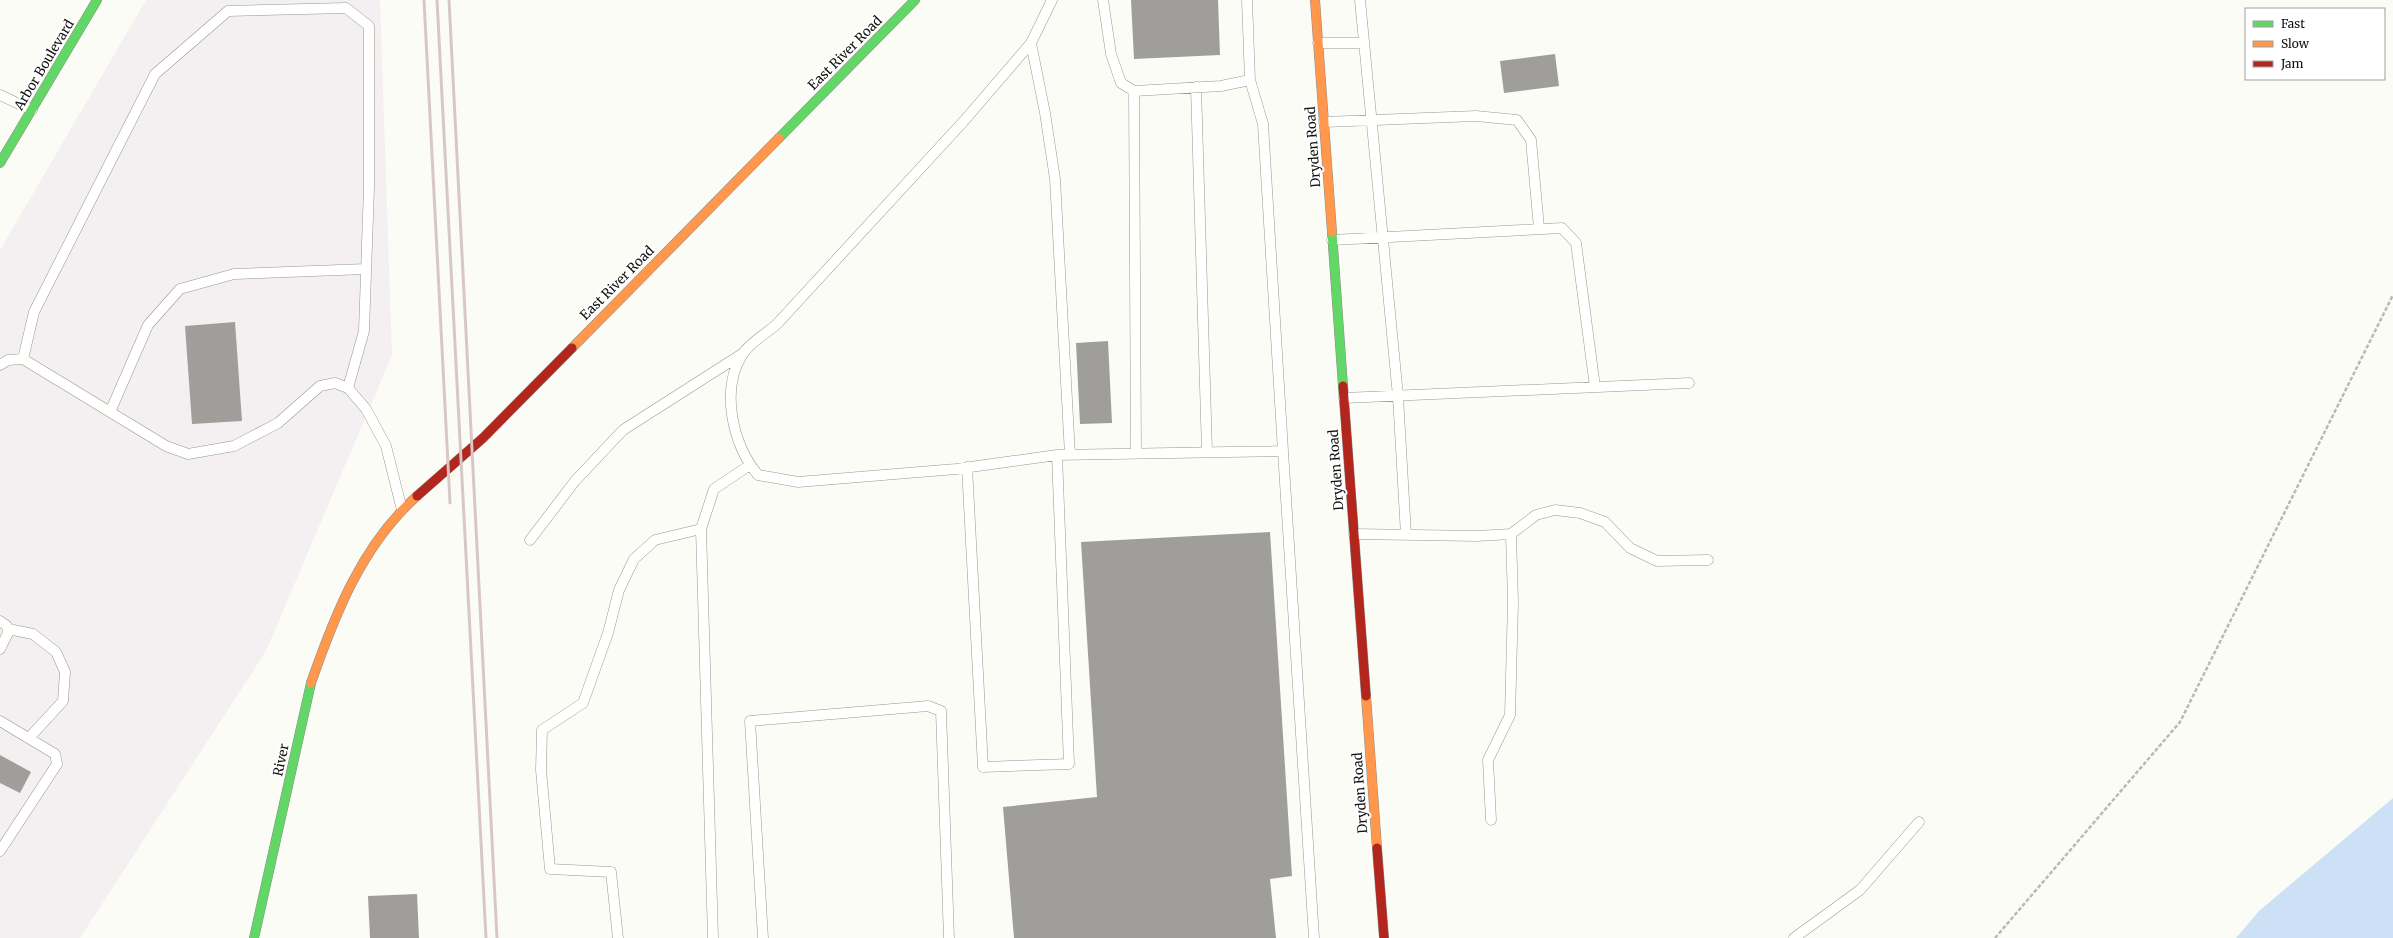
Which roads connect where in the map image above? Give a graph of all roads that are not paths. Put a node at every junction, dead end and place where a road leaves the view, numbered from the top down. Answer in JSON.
{"nodes":[{"id":1,"x":97,"y":0,"type":"edge"},
{"id":2,"x":915,"y":0,"type":"edge"},
{"id":3,"x":1052,"y":0,"type":"edge"},
{"id":4,"x":1104,"y":0,"type":"edge"},
{"id":5,"x":1247,"y":0,"type":"edge"},
{"id":6,"x":1315,"y":0,"type":"edge"},
{"id":7,"x":1360,"y":0,"type":"edge"},
{"id":8,"x":1031,"y":43,"type":"junction"},
{"id":9,"x":1318,"y":43,"type":"junction"},
{"id":10,"x":1364,"y":44,"type":"junction"},
{"id":11,"x":1250,"y":80,"type":"junction"},
{"id":12,"x":1196,"y":87,"type":"junction"},
{"id":13,"x":1134,"y":91,"type":"junction"},
{"id":14,"x":0,"y":95,"type":"edge"},
{"id":15,"x":32,"y":110,"type":"junction"},
{"id":16,"x":1370,"y":120,"type":"junction"},
{"id":17,"x":1324,"y":122,"type":"junction"},
{"id":18,"x":0,"y":163,"type":"edge"},
{"id":19,"x":1539,"y":228,"type":"junction"},
{"id":20,"x":1383,"y":237,"type":"junction"},
{"id":21,"x":1332,"y":240,"type":"junction"},
{"id":22,"x":366,"y":269,"type":"junction"},
{"id":23,"x":742,"y":354,"type":"junction"},
{"id":24,"x":23,"y":359,"type":"junction"},
{"id":25,"x":0,"y":365,"type":"edge"},
{"id":26,"x":1689,"y":383,"type":"dead end"},
{"id":27,"x":1595,"y":387,"type":"junction"},
{"id":28,"x":348,"y":388,"type":"junction"},
{"id":29,"x":1398,"y":396,"type":"junction"},
{"id":30,"x":1344,"y":398,"type":"junction"},
{"id":31,"x":110,"y":412,"type":"junction"},
{"id":32,"x":1283,"y":451,"type":"junction"},
{"id":33,"x":1207,"y":452,"type":"junction"},
{"id":34,"x":1136,"y":454,"type":"junction"},
{"id":35,"x":1057,"y":455,"type":"junction"},
{"id":36,"x":1070,"y":455,"type":"junction"},
{"id":37,"x":750,"y":465,"type":"junction"},
{"id":38,"x":967,"y":467,"type":"junction"},
{"id":39,"x":402,"y":510,"type":"junction"},
{"id":40,"x":701,"y":529,"type":"junction"},
{"id":41,"x":1354,"y":534,"type":"junction"},
{"id":42,"x":1511,"y":534,"type":"junction"},
{"id":43,"x":1406,"y":535,"type":"junction"},
{"id":44,"x":530,"y":540,"type":"dead end"},
{"id":45,"x":1708,"y":560,"type":"dead end"},
{"id":46,"x":347,"y":591,"type":"joint"},
{"id":47,"x":0,"y":622,"type":"edge"},
{"id":48,"x":8,"y":629,"type":"junction"},
{"id":49,"x":0,"y":649,"type":"edge"},
{"id":50,"x":0,"y":720,"type":"edge"},
{"id":51,"x":29,"y":738,"type":"junction"},
{"id":52,"x":1492,"y":820,"type":"dead end"},
{"id":53,"x":1919,"y":822,"type":"dead end"},
{"id":54,"x":0,"y":851,"type":"edge"},
{"id":55,"x":254,"y":938,"type":"edge"},
{"id":56,"x":618,"y":938,"type":"edge"},
{"id":57,"x":714,"y":938,"type":"edge"},
{"id":58,"x":764,"y":938,"type":"edge"},
{"id":59,"x":949,"y":938,"type":"edge"},
{"id":60,"x":1314,"y":938,"type":"edge"},
{"id":61,"x":1384,"y":938,"type":"edge"},
{"id":62,"x":1794,"y":938,"type":"edge"}],
"edges":[{"from":1,"to":15,"type":"street","name":"Arbor Boulevard"},
{"from":2,"to":39,"type":"street","name":"East River Road"},
{"from":3,"to":8,"type":"lane"},
{"from":4,"to":13,"type":"lane"},
{"from":5,"to":11,"type":"lane"},
{"from":6,"to":9,"type":"street","name":"Dryden Road"},
{"from":7,"to":10,"type":"lane"},
{"from":8,"to":23,"type":"lane"},
{"from":8,"to":36,"type":"lane"},
{"from":9,"to":10,"type":"lane"},
{"from":9,"to":17,"type":"street","name":"Dryden Road"},
{"from":10,"to":16,"type":"lane"},
{"from":11,"to":12,"type":"lane"},
{"from":11,"to":32,"type":"lane"},
{"from":12,"to":13,"type":"lane"},
{"from":12,"to":33,"type":"lane"},
{"from":13,"to":34,"type":"lane"},
{"from":14,"to":15,"type":"lane"},
{"from":15,"to":18,"type":"street","name":"Arbor Boulevard"},
{"from":16,"to":17,"type":"lane"},
{"from":16,"to":19,"type":"lane"},
{"from":16,"to":20,"type":"lane"},
{"from":17,"to":21,"type":"street","name":"Dryden Road"},
{"from":19,"to":20,"type":"lane"},
{"from":19,"to":27,"type":"lane"},
{"from":20,"to":21,"type":"lane"},
{"from":20,"to":29,"type":"lane"},
{"from":21,"to":30,"type":"street","name":"Dryden Road"},
{"from":22,"to":24,"type":"lane"},
{"from":22,"to":28,"type":"lane"},
{"from":22,"to":31,"type":"lane"},
{"from":23,"to":37,"type":"lane"},
{"from":23,"to":44,"type":"lane"},
{"from":24,"to":25,"type":"lane"},
{"from":24,"to":31,"type":"lane"},
{"from":26,"to":27,"type":"lane"},
{"from":27,"to":29,"type":"lane"},
{"from":28,"to":31,"type":"lane"},
{"from":28,"to":39,"type":"lane"},
{"from":29,"to":30,"type":"lane"},
{"from":29,"to":43,"type":"lane"},
{"from":30,"to":41,"type":"street","name":"Dryden Road"},
{"from":32,"to":33,"type":"lane"},
{"from":32,"to":60,"type":"lane"},
{"from":33,"to":34,"type":"lane"},
{"from":34,"to":36,"type":"lane"},
{"from":35,"to":36,"type":"lane"},
{"from":35,"to":38,"type":"lane"},
{"from":35,"to":38,"type":"lane"},
{"from":37,"to":38,"type":"lane"},
{"from":37,"to":40,"type":"lane"},
{"from":39,"to":46,"type":"street","name":"East River Road"},
{"from":40,"to":56,"type":"lane"},
{"from":40,"to":57,"type":"lane"},
{"from":41,"to":43,"type":"lane"},
{"from":41,"to":61,"type":"street","name":"Dryden Road"},
{"from":42,"to":43,"type":"lane"},
{"from":42,"to":45,"type":"lane"},
{"from":42,"to":52,"type":"lane"},
{"from":46,"to":55,"type":"street","name":"River"},
{"from":47,"to":48,"type":"lane"},
{"from":48,"to":49,"type":"lane"},
{"from":48,"to":51,"type":"lane"},
{"from":50,"to":51,"type":"lane"},
{"from":51,"to":54,"type":"lane"},
{"from":53,"to":62,"type":"lane"},
{"from":58,"to":59,"type":"lane"}]}
